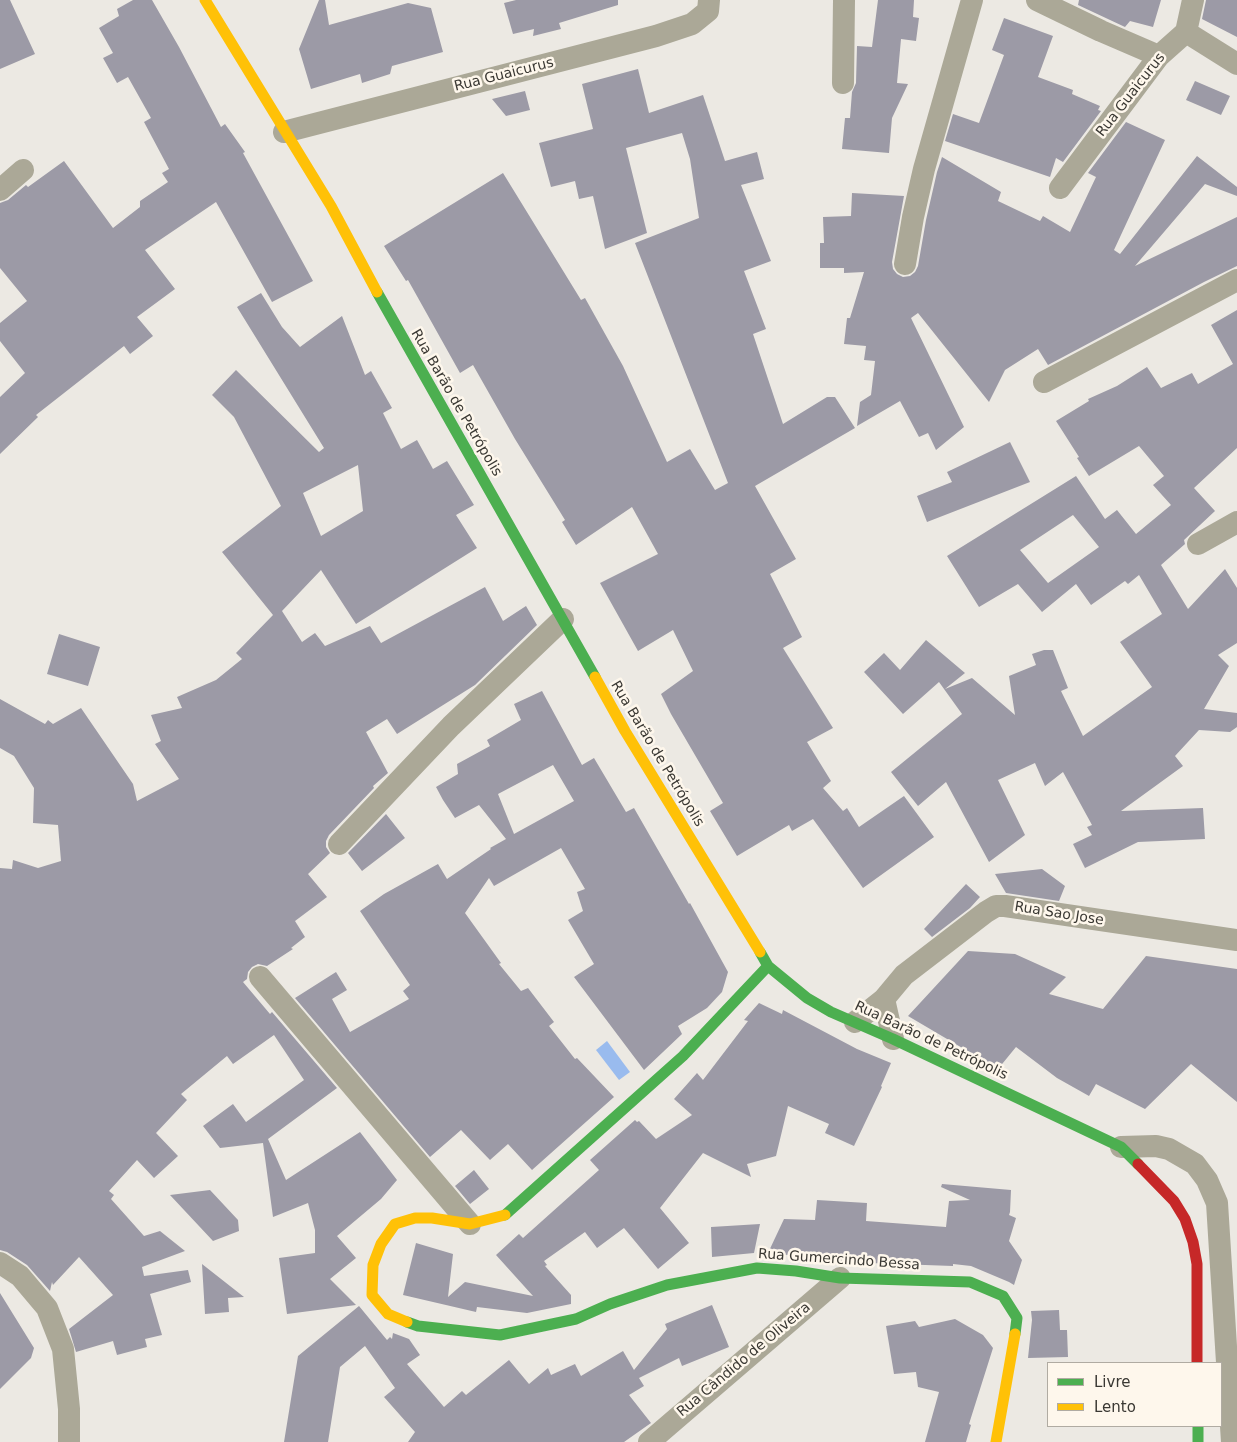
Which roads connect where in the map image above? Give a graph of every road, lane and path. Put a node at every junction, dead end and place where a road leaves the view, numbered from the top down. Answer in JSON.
{"nodes":[{"id":1,"x":205,"y":0,"type":"edge"},
{"id":2,"x":710,"y":0,"type":"edge"},
{"id":3,"x":844,"y":0,"type":"edge"},
{"id":4,"x":972,"y":0,"type":"edge"},
{"id":5,"x":1037,"y":0,"type":"edge"},
{"id":6,"x":1193,"y":0,"type":"edge"},
{"id":7,"x":1186,"y":32,"type":"junction"},
{"id":8,"x":1159,"y":56,"type":"junction"},
{"id":9,"x":1237,"y":64,"type":"edge"},
{"id":10,"x":843,"y":83,"type":"dead end"},
{"id":11,"x":284,"y":132,"type":"junction"},
{"id":12,"x":23,"y":170,"type":"dead end"},
{"id":13,"x":1060,"y":188,"type":"dead end"},
{"id":14,"x":0,"y":190,"type":"edge"},
{"id":15,"x":905,"y":264,"type":"dead end"},
{"id":16,"x":1237,"y":280,"type":"edge"},
{"id":17,"x":1044,"y":382,"type":"dead end"},
{"id":18,"x":1237,"y":522,"type":"edge"},
{"id":19,"x":1198,"y":544,"type":"dead end"},
{"id":20,"x":563,"y":619,"type":"junction"},
{"id":21,"x":340,"y":844,"type":"dead end"},
{"id":22,"x":1237,"y":940,"type":"edge"},
{"id":23,"x":768,"y":966,"type":"junction"},
{"id":24,"x":260,"y":977,"type":"dead end"},
{"id":25,"x":884,"y":999,"type":"junction"},
{"id":26,"x":855,"y":1022,"type":"junction"},
{"id":27,"x":893,"y":1039,"type":"junction"},
{"id":28,"x":1121,"y":1147,"type":"junction"},
{"id":29,"x":470,"y":1224,"type":"junction"},
{"id":30,"x":0,"y":1263,"type":"edge"},
{"id":31,"x":840,"y":1278,"type":"junction"},
{"id":32,"x":1197,"y":1362,"type":"edge"},
{"id":33,"x":1198,"y":1427,"type":"edge"},
{"id":34,"x":69,"y":1442,"type":"edge"},
{"id":35,"x":648,"y":1442,"type":"edge"},
{"id":36,"x":996,"y":1442,"type":"edge"},
{"id":37,"x":1198,"y":1442,"type":"edge"},
{"id":38,"x":1232,"y":1442,"type":"edge"}],
"edges":[{"from":1,"to":11,"type":"street","name":"Rua Barão de Petrópolis"},
{"from":2,"to":11,"type":"street","name":"Rua Guaicurus"},
{"from":3,"to":10,"type":"street"},
{"from":4,"to":15,"type":"street"},
{"from":5,"to":8,"type":"street"},
{"from":6,"to":7,"type":"street"},
{"from":7,"to":8,"type":"street","name":"Rua Guaicurus"},
{"from":7,"to":9,"type":"street"},
{"from":8,"to":13,"type":"street","name":"Rua Guaicurus"},
{"from":11,"to":20,"type":"street","name":"Rua Barão de Petrópolis"},
{"from":12,"to":14,"type":"street"},
{"from":16,"to":17,"type":"street"},
{"from":18,"to":19,"type":"street"},
{"from":20,"to":21,"type":"street"},
{"from":20,"to":23,"type":"street","name":"Rua Barão de Petrópolis"},
{"from":22,"to":25,"type":"street","name":"Rua Sao Jose"},
{"from":23,"to":26,"type":"street","name":"Rua Barão de Petrópolis"},
{"from":23,"to":29,"type":"street","name":"Rua Gumercindo Bessa"},
{"from":24,"to":29,"type":"street"},
{"from":25,"to":26,"type":"street","name":"Rua Sao Jose"},
{"from":25,"to":27,"type":"street"},
{"from":26,"to":27,"type":"street","name":"Rua Barão de Petrópolis"},
{"from":27,"to":28,"type":"street","name":"Rua Barão de Petrópolis"},
{"from":28,"to":32,"type":"street","name":"Rua Barão de Petrópolis"},
{"from":28,"to":38,"type":"street"},
{"from":29,"to":31,"type":"street","name":"Rua Gumercindo Bessa"},
{"from":30,"to":34,"type":"street"},
{"from":31,"to":35,"type":"street","name":"Rua Cândido de Oliveira"},
{"from":31,"to":36,"type":"street","name":"Rua Gumercindo Bessa"},
{"from":33,"to":37,"type":"street"}]}
